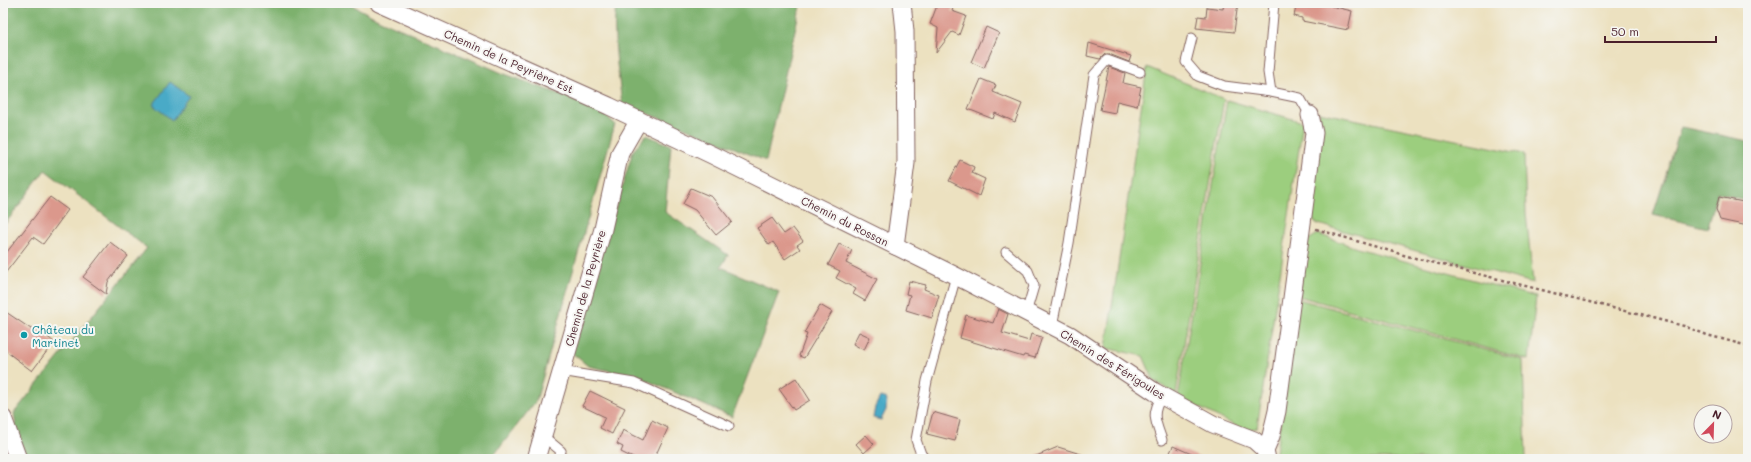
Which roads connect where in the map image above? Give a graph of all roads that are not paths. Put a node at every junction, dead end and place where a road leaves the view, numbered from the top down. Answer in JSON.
{"nodes":[{"id":1,"x":379,"y":3,"type":"edge"},
{"id":2,"x":902,"y":3,"type":"edge"},
{"id":3,"x":1274,"y":3,"type":"edge"},
{"id":4,"x":1192,"y":38,"type":"dead end"},
{"id":5,"x":1140,"y":72,"type":"dead end"},
{"id":6,"x":1271,"y":92,"type":"junction"},
{"id":7,"x":1310,"y":115,"type":"joint"},
{"id":8,"x":639,"y":120,"type":"junction"},
{"id":9,"x":895,"y":246,"type":"junction"},
{"id":10,"x":1006,"y":252,"type":"dead end"},
{"id":11,"x":956,"y":276,"type":"junction"},
{"id":12,"x":1026,"y":313,"type":"junction"},
{"id":13,"x":1052,"y":326,"type":"junction"},
{"id":14,"x":561,"y":371,"type":"junction"},
{"id":15,"x":1162,"y":396,"type":"junction"},
{"id":16,"x":3,"y":418,"type":"edge"},
{"id":17,"x":729,"y":426,"type":"dead end"},
{"id":18,"x":542,"y":436,"type":"junction"},
{"id":19,"x":1162,"y":440,"type":"dead end"},
{"id":20,"x":1266,"y":455,"type":"edge"},
{"id":21,"x":18,"y":459,"type":"edge"},
{"id":22,"x":536,"y":459,"type":"edge"},
{"id":23,"x":559,"y":459,"type":"edge"},
{"id":24,"x":925,"y":459,"type":"edge"}],
"edges":[{"from":1,"to":8,"type":"street","name":"Chemin de la Peyrière Est"},
{"from":2,"to":9,"type":"street","name":"Chemin du Rossan"},
{"from":3,"to":6,"type":"lane"},
{"from":4,"to":6,"type":"lane"},
{"from":5,"to":13,"type":"lane"},
{"from":6,"to":7,"type":"lane"},
{"from":7,"to":20,"type":"street","name":"Chemin des Férigoules"},
{"from":8,"to":9,"type":"street","name":"Chemin du Rossan"},
{"from":8,"to":14,"type":"street","name":"Chemin de la Peyrière"},
{"from":9,"to":11,"type":"street","name":"Chemin des Férigoules"},
{"from":10,"to":12,"type":"lane"},
{"from":11,"to":12,"type":"street","name":"Chemin des Férigoules"},
{"from":11,"to":24,"type":"lane"},
{"from":12,"to":13,"type":"street","name":"Chemin des Férigoules"},
{"from":13,"to":15,"type":"street","name":"Chemin des Férigoules"},
{"from":14,"to":17,"type":"lane"},
{"from":14,"to":18,"type":"street","name":"Chemin de la Peyrière"},
{"from":15,"to":19,"type":"lane"},
{"from":15,"to":20,"type":"street","name":"Chemin des Férigoules"},
{"from":16,"to":21,"type":"street"},
{"from":18,"to":22,"type":"street","name":"Chemin de la Peyrière"},
{"from":18,"to":23,"type":"lane"}]}
